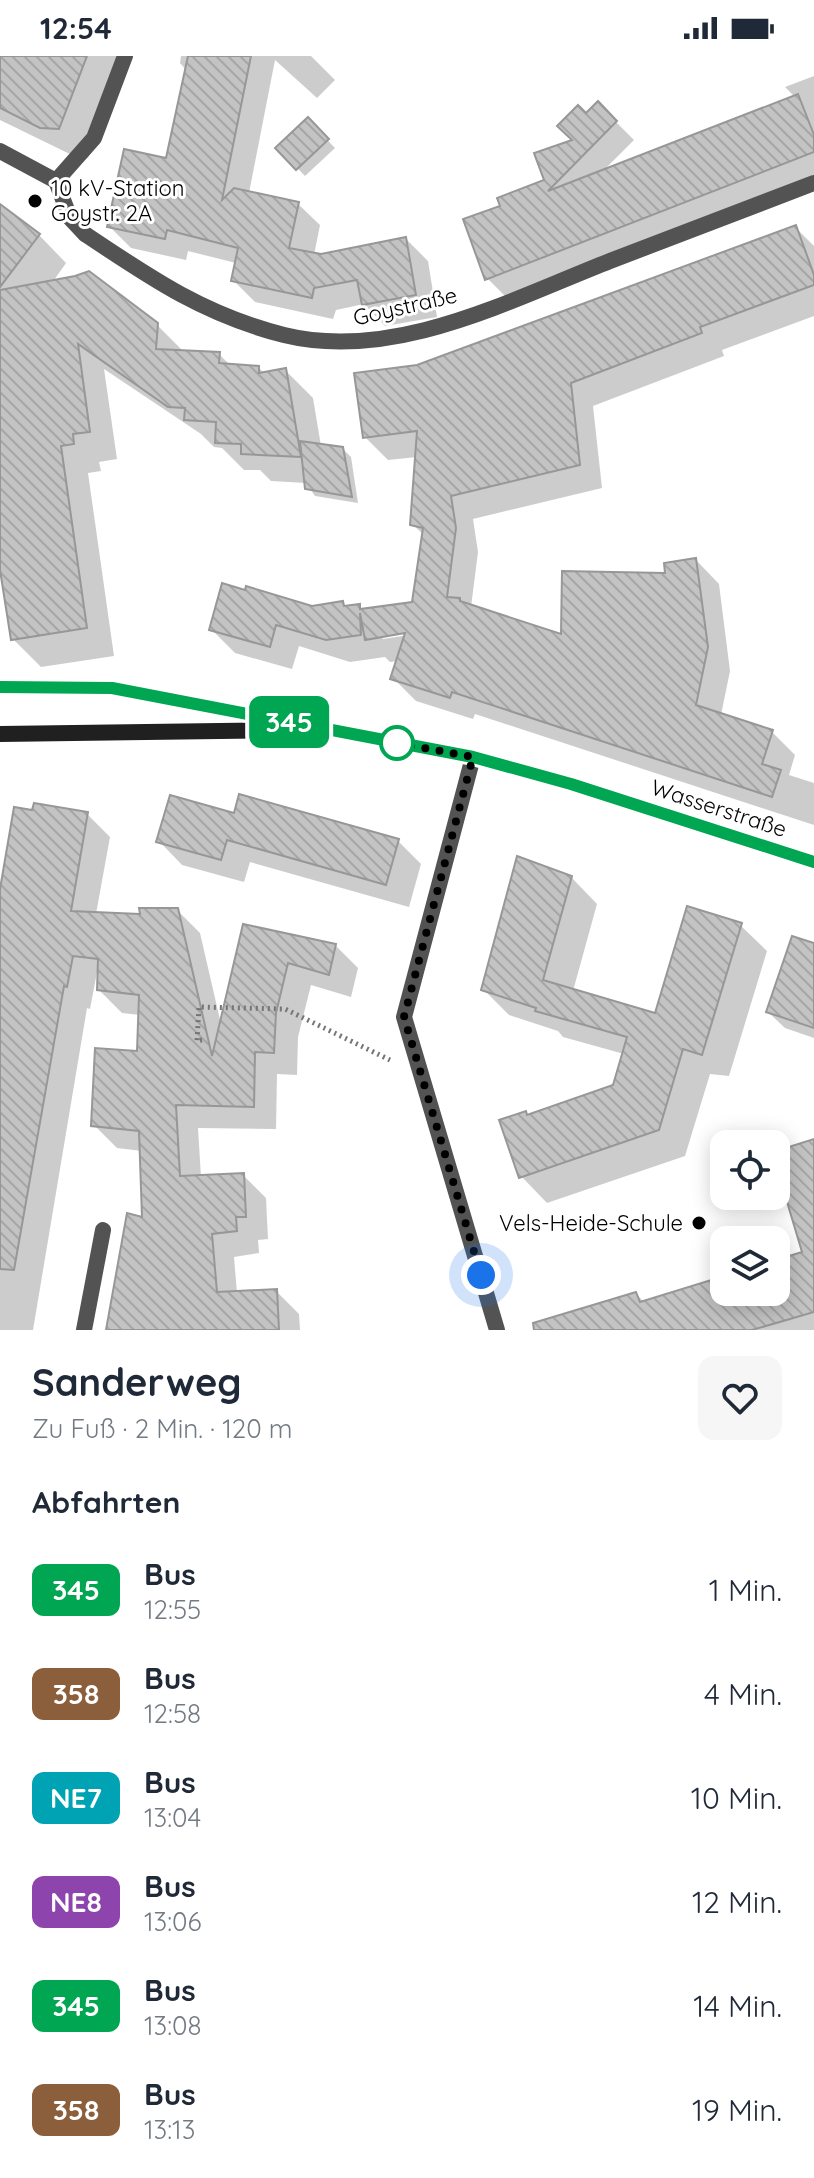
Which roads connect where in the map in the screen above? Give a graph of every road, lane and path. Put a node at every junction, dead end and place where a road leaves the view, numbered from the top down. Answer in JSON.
{"nodes":[{"id":1,"x":125,"y":56,"type":"edge"},
{"id":2,"x":0,"y":151,"type":"edge"},
{"id":3,"x":56,"y":181,"type":"junction"},
{"id":4,"x":814,"y":183,"type":"edge"},
{"id":5,"x":0,"y":687,"type":"edge"},
{"id":6,"x":330,"y":730,"type":"junction"},
{"id":7,"x":0,"y":734,"type":"edge"},
{"id":8,"x":473,"y":757,"type":"junction"},
{"id":9,"x":814,"y":862,"type":"edge"},
{"id":10,"x":202,"y":1040,"type":"dead end"},
{"id":11,"x":420,"y":1074,"type":"junction"},
{"id":12,"x":103,"y":1230,"type":"dead end"},
{"id":13,"x":84,"y":1330,"type":"edge"},
{"id":14,"x":497,"y":1330,"type":"edge"}],
"edges":[{"from":1,"to":3,"type":"street"},
{"from":2,"to":3,"type":"street"},
{"from":3,"to":4,"type":"street","name":"Goystraße"},
{"from":5,"to":6,"type":"street","name":"Wasserstraße"},
{"from":6,"to":7,"type":"street","name":"Wasserstraße"},
{"from":6,"to":8,"type":"street","name":"Wasserstraße"},
{"from":8,"to":9,"type":"street","name":"Wasserstraße"},
{"from":8,"to":11,"type":"street"},
{"from":10,"to":11,"type":"path"},
{"from":11,"to":14,"type":"street"},
{"from":12,"to":13,"type":"street"}]}
